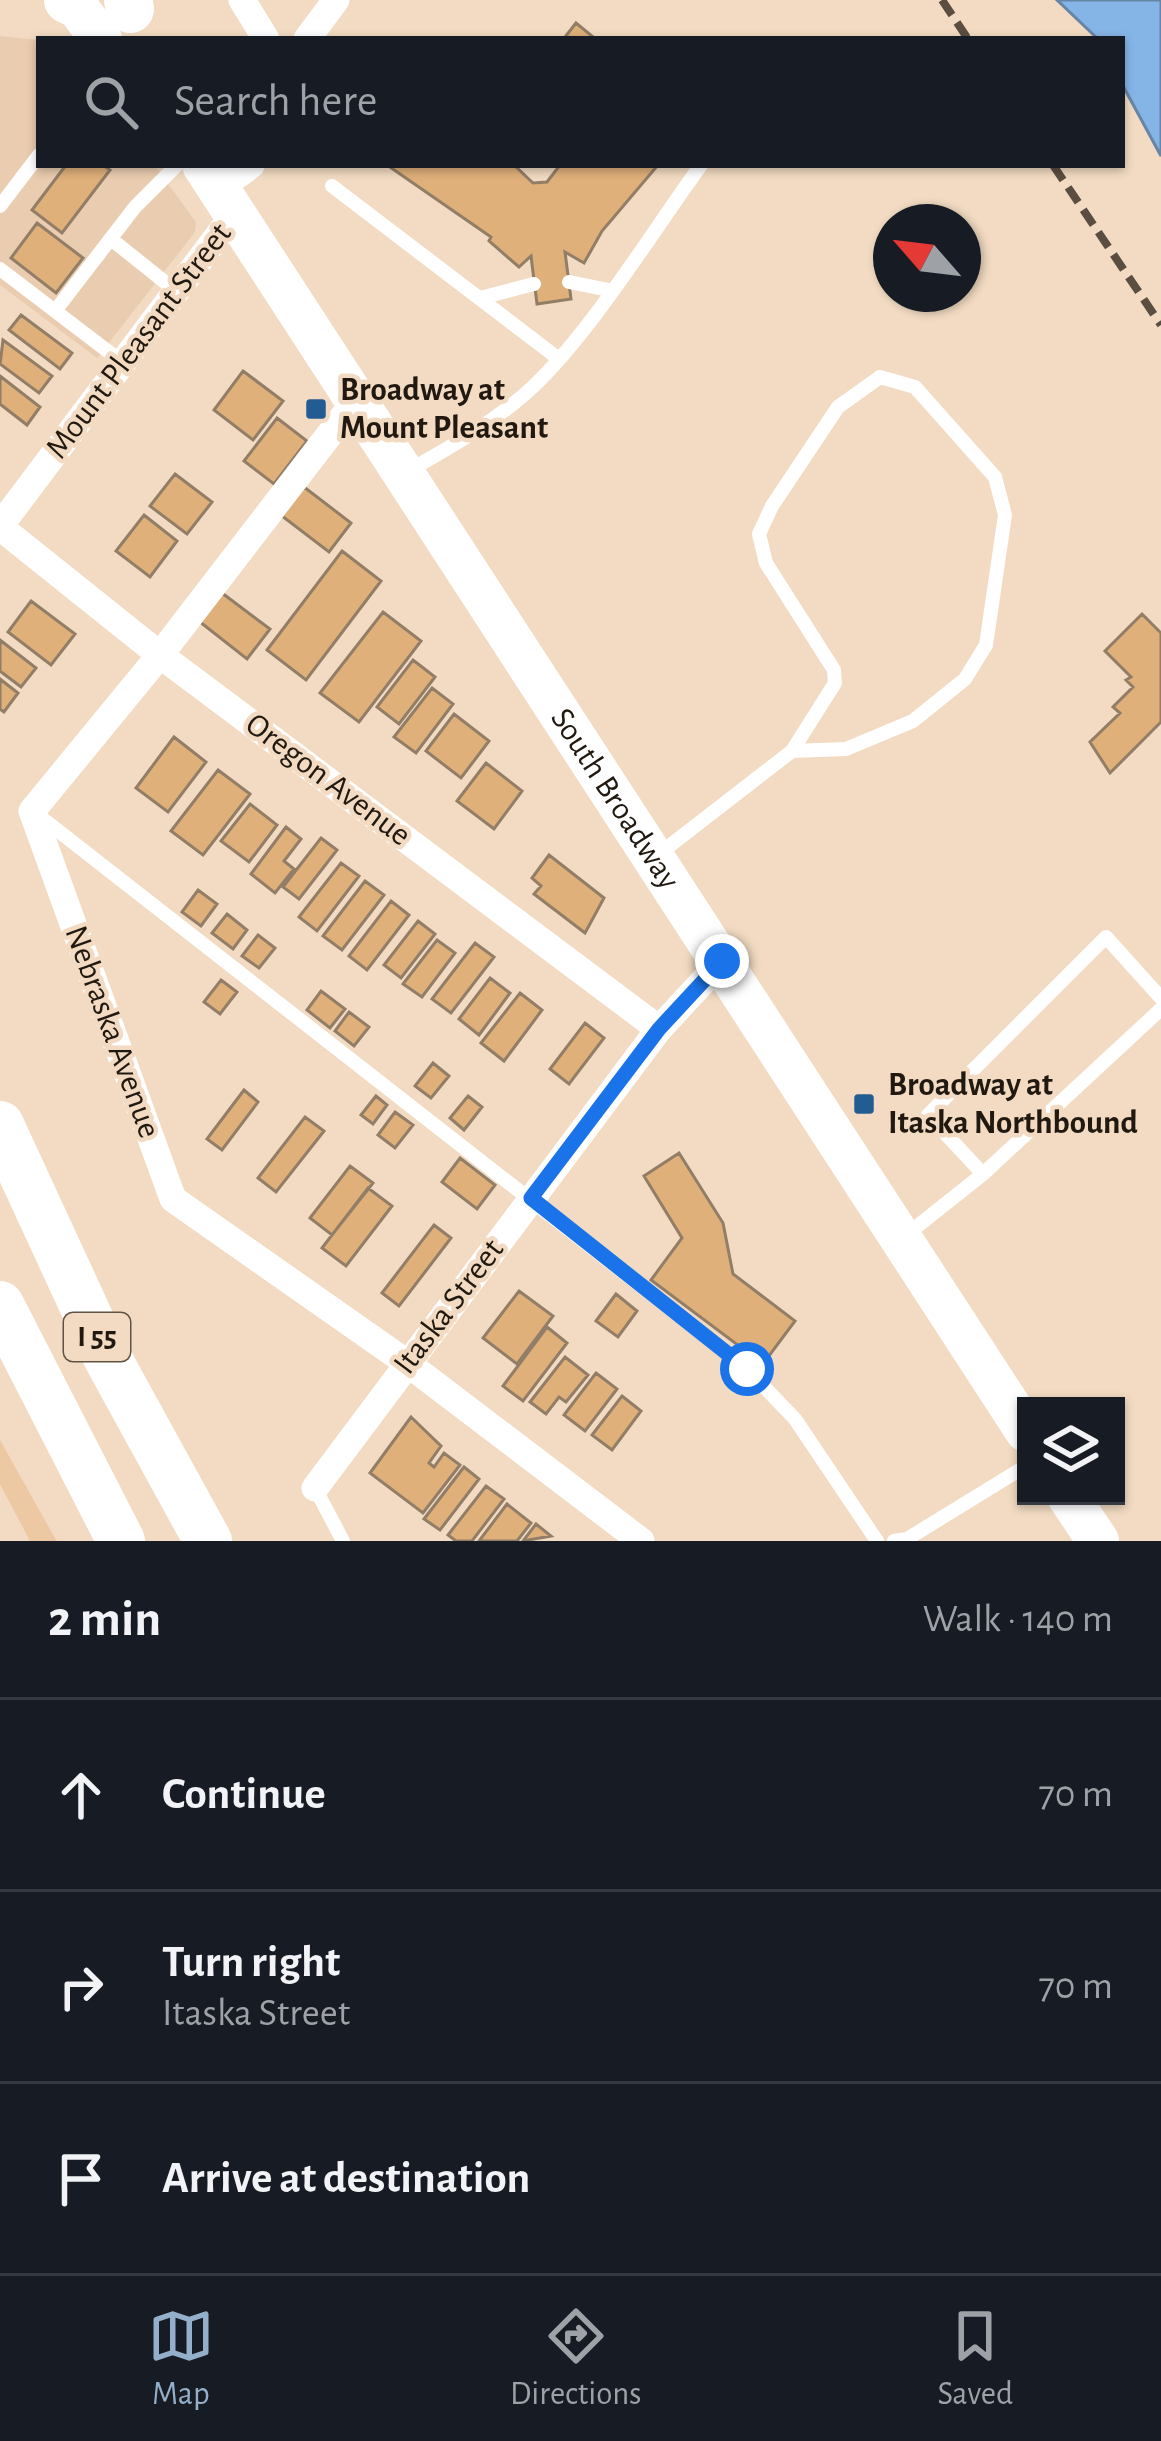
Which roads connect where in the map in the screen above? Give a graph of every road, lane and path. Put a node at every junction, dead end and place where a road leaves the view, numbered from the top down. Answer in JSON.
{"nodes":[{"id":1,"x":242,"y":0,"type":"edge"},
{"id":2,"x":335,"y":0,"type":"edge"},
{"id":3,"x":264,"y":36,"type":"edge"},
{"id":4,"x":309,"y":36,"type":"edge"},
{"id":5,"x":36,"y":159,"type":"edge"},
{"id":6,"x":174,"y":168,"type":"edge"},
{"id":7,"x":699,"y":168,"type":"edge"},
{"id":8,"x":227,"y":183,"type":"edge"},
{"id":9,"x":332,"y":186,"type":"dead end"},
{"id":10,"x":0,"y":206,"type":"edge"},
{"id":11,"x":111,"y":239,"type":"junction"},
{"id":12,"x":0,"y":269,"type":"edge"},
{"id":13,"x":569,"y":282,"type":"dead end"},
{"id":14,"x":534,"y":284,"type":"dead end"},
{"id":15,"x":176,"y":290,"type":"junction"},
{"id":16,"x":609,"y":290,"type":"junction"},
{"id":17,"x":480,"y":298,"type":"junction"},
{"id":18,"x":55,"y":311,"type":"junction"},
{"id":19,"x":559,"y":359,"type":"junction"},
{"id":20,"x":122,"y":362,"type":"junction"},
{"id":21,"x":356,"y":400,"type":"junction"},
{"id":22,"x":404,"y":473,"type":"junction"},
{"id":23,"x":0,"y":527,"type":"edge"},
{"id":24,"x":160,"y":655,"type":"junction"},
{"id":25,"x":792,"y":751,"type":"junction"},
{"id":26,"x":32,"y":811,"type":"junction"},
{"id":27,"x":655,"y":857,"type":"junction"},
{"id":28,"x":722,"y":961,"type":"junction"},
{"id":29,"x":1161,"y":998,"type":"edge"},
{"id":30,"x":1161,"y":1010,"type":"edge"},
{"id":31,"x":659,"y":1029,"type":"junction"},
{"id":32,"x":0,"y":1125,"type":"edge"},
{"id":33,"x":982,"y":1174,"type":"junction"},
{"id":34,"x":531,"y":1198,"type":"junction"},
{"id":35,"x":901,"y":1239,"type":"junction"},
{"id":36,"x":0,"y":1305,"type":"edge"},
{"id":37,"x":407,"y":1363,"type":"junction"},
{"id":38,"x":1017,"y":1417,"type":"edge"},
{"id":39,"x":1017,"y":1472,"type":"edge"},
{"id":40,"x":315,"y":1487,"type":"joint"},
{"id":41,"x":1074,"y":1505,"type":"edge"},
{"id":42,"x":122,"y":1541,"type":"edge"},
{"id":43,"x":208,"y":1541,"type":"edge"},
{"id":44,"x":343,"y":1541,"type":"edge"},
{"id":45,"x":640,"y":1541,"type":"edge"},
{"id":46,"x":877,"y":1541,"type":"edge"},
{"id":47,"x":894,"y":1541,"type":"edge"},
{"id":48,"x":1098,"y":1541,"type":"edge"}],
"edges":[{"from":1,"to":3,"type":"street"},
{"from":2,"to":4,"type":"street"},
{"from":5,"to":10,"type":"lane"},
{"from":6,"to":11,"type":"lane"},
{"from":7,"to":16,"type":"lane"},
{"from":8,"to":15,"type":"street","name":"Mount Pleasant Street"},
{"from":8,"to":21,"type":"main road","name":"South Broadway"},
{"from":9,"to":17,"type":"lane"},
{"from":11,"to":15,"type":"lane"},
{"from":11,"to":18,"type":"lane"},
{"from":12,"to":18,"type":"lane"},
{"from":13,"to":16,"type":"lane"},
{"from":14,"to":17,"type":"lane"},
{"from":15,"to":20,"type":"street","name":"Mount Pleasant Street"},
{"from":16,"to":19,"type":"lane"},
{"from":17,"to":19,"type":"lane"},
{"from":18,"to":20,"type":"lane"},
{"from":19,"to":22,"type":"lane"},
{"from":20,"to":23,"type":"street","name":"Mount Pleasant Street"},
{"from":21,"to":22,"type":"main road","name":"South Broadway"},
{"from":21,"to":24,"type":"street"},
{"from":22,"to":27,"type":"main road","name":"South Broadway"},
{"from":23,"to":24,"type":"street","name":"Oregon Avenue"},
{"from":24,"to":26,"type":"street"},
{"from":24,"to":31,"type":"street","name":"Oregon Avenue"},
{"from":25,"to":25,"type":"lane"},
{"from":25,"to":27,"type":"lane"},
{"from":26,"to":34,"type":"lane"},
{"from":26,"to":37,"type":"street","name":"Nebraska Avenue"},
{"from":27,"to":28,"type":"main road","name":"South Broadway"},
{"from":28,"to":31,"type":"street","name":"Itaska Street"},
{"from":28,"to":35,"type":"main road","name":"South Broadway"},
{"from":29,"to":33,"type":"lane"},
{"from":30,"to":33,"type":"lane"},
{"from":31,"to":34,"type":"street","name":"Itaska Street"},
{"from":32,"to":43,"type":"highway","number":"I 55"},
{"from":33,"to":35,"type":"lane"},
{"from":34,"to":37,"type":"street","name":"Itaska Street"},
{"from":34,"to":46,"type":"lane"},
{"from":35,"to":38,"type":"main road","name":"South Broadway"},
{"from":36,"to":42,"type":"highway","number":"I 55"},
{"from":37,"to":40,"type":"street","name":"Itaska Street"},
{"from":37,"to":45,"type":"street","name":"Nebraska Avenue"},
{"from":39,"to":47,"type":"lane"},
{"from":40,"to":44,"type":"lane"},
{"from":41,"to":48,"type":"main road"}]}
